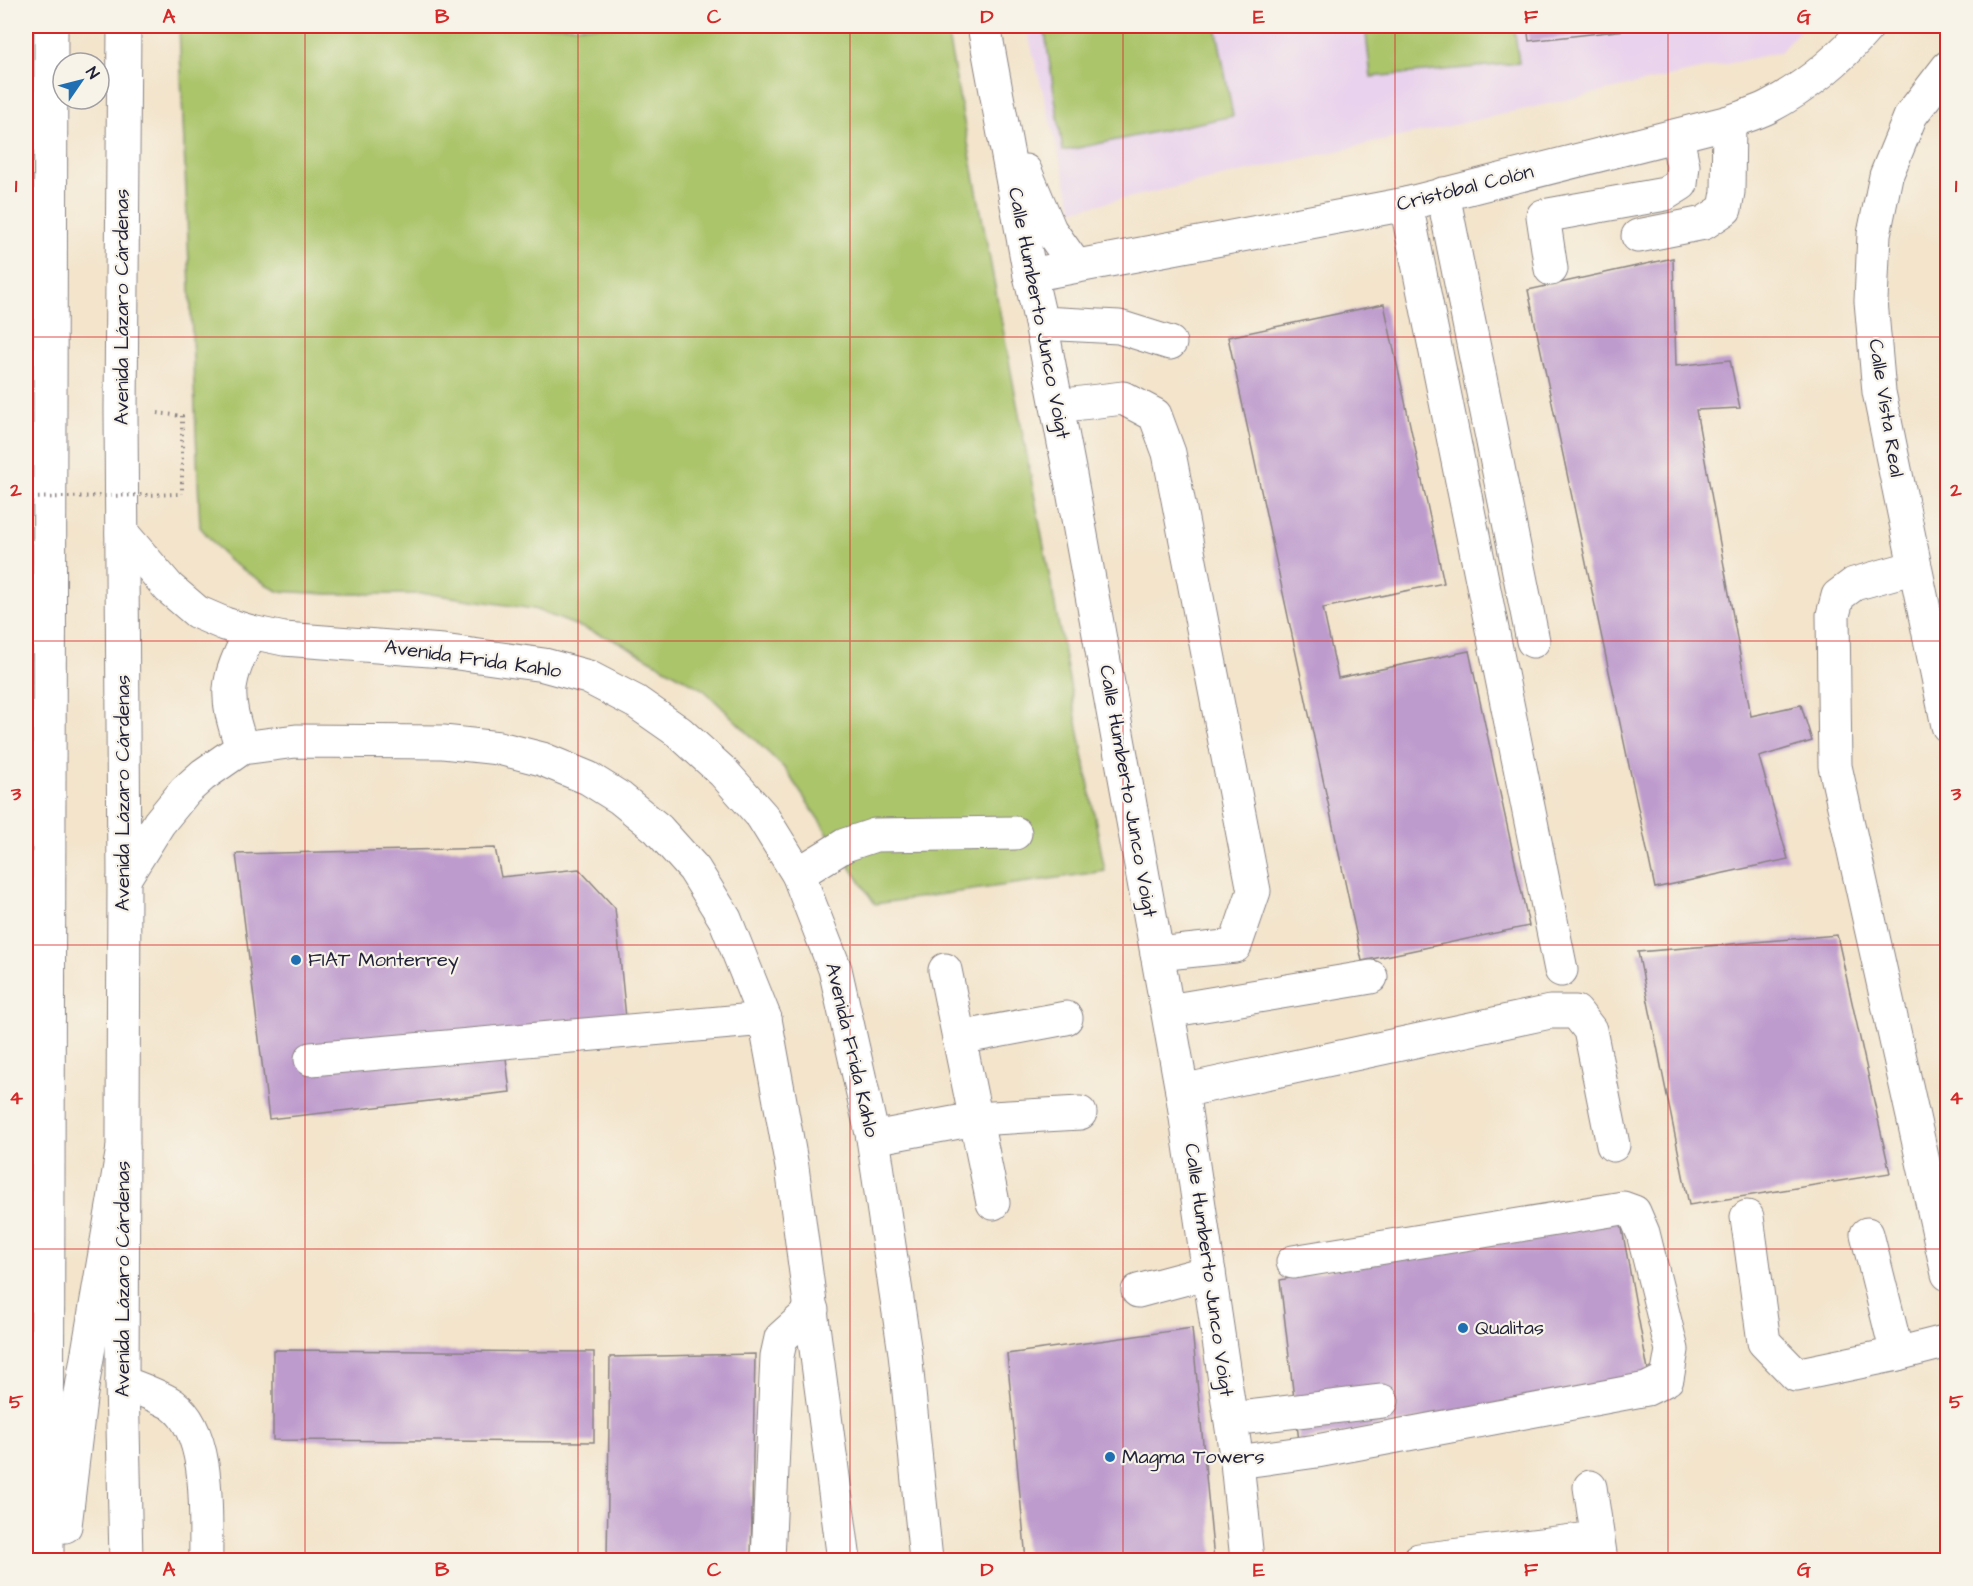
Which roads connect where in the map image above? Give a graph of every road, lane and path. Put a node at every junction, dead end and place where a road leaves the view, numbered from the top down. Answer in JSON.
{"nodes":[{"id":1,"x":51,"y":26,"type":"edge"},
{"id":2,"x":124,"y":26,"type":"edge"},
{"id":3,"x":984,"y":26,"type":"edge"},
{"id":4,"x":1868,"y":26,"type":"edge"},
{"id":5,"x":1947,"y":67,"type":"edge"},
{"id":6,"x":997,"y":93,"type":"junction"},
{"id":7,"x":1729,"y":122,"type":"junction"},
{"id":8,"x":1677,"y":135,"type":"junction"},
{"id":9,"x":1443,"y":194,"type":"junction"},
{"id":10,"x":1406,"y":204,"type":"junction"},
{"id":11,"x":1638,"y":236,"type":"dead end"},
{"id":12,"x":1075,"y":265,"type":"junction"},
{"id":13,"x":1551,"y":269,"type":"dead end"},
{"id":14,"x":1030,"y":275,"type":"junction"},
{"id":15,"x":1041,"y":323,"type":"junction"},
{"id":16,"x":1170,"y":343,"type":"dead end"},
{"id":17,"x":1057,"y":406,"type":"junction"},
{"id":18,"x":121,"y":410,"type":"junction"},
{"id":19,"x":26,"y":498,"type":"edge"},
{"id":20,"x":122,"y":533,"type":"junction"},
{"id":21,"x":1915,"y":567,"type":"junction"},
{"id":22,"x":251,"y":632,"type":"junction"},
{"id":23,"x":1533,"y":641,"type":"dead end"},
{"id":24,"x":1947,"y":726,"type":"edge"},
{"id":25,"x":242,"y":748,"type":"junction"},
{"id":26,"x":1015,"y":833,"type":"dead end"},
{"id":27,"x":798,"y":874,"type":"junction"},
{"id":28,"x":124,"y":879,"type":"junction"},
{"id":29,"x":1157,"y":954,"type":"junction"},
{"id":30,"x":945,"y":970,"type":"dead end"},
{"id":31,"x":1561,"y":970,"type":"dead end"},
{"id":32,"x":1371,"y":977,"type":"dead end"},
{"id":33,"x":1168,"y":1011,"type":"junction"},
{"id":34,"x":1066,"y":1018,"type":"dead end"},
{"id":35,"x":765,"y":1019,"type":"junction"},
{"id":36,"x":959,"y":1038,"type":"junction"},
{"id":37,"x":311,"y":1059,"type":"dead end"},
{"id":38,"x":1182,"y":1091,"type":"junction"},
{"id":39,"x":1080,"y":1113,"type":"dead end"},
{"id":40,"x":975,"y":1119,"type":"junction"},
{"id":41,"x":873,"y":1138,"type":"junction"},
{"id":42,"x":1613,"y":1145,"type":"dead end"},
{"id":43,"x":123,"y":1148,"type":"junction"},
{"id":44,"x":993,"y":1203,"type":"dead end"},
{"id":45,"x":1747,"y":1217,"type":"dead end"},
{"id":46,"x":1867,"y":1234,"type":"dead end"},
{"id":47,"x":1293,"y":1262,"type":"dead end"},
{"id":48,"x":1209,"y":1272,"type":"junction"},
{"id":49,"x":1947,"y":1274,"type":"edge"},
{"id":50,"x":1138,"y":1291,"type":"dead end"},
{"id":51,"x":812,"y":1310,"type":"junction"},
{"id":52,"x":1947,"y":1341,"type":"edge"},
{"id":53,"x":1897,"y":1354,"type":"junction"},
{"id":54,"x":122,"y":1382,"type":"junction"},
{"id":55,"x":1382,"y":1401,"type":"dead end"},
{"id":56,"x":1231,"y":1419,"type":"junction"},
{"id":57,"x":1237,"y":1462,"type":"junction"},
{"id":58,"x":1590,"y":1487,"type":"dead end"},
{"id":59,"x":1599,"y":1549,"type":"edge"},
{"id":60,"x":48,"y":1560,"type":"edge"},
{"id":61,"x":61,"y":1560,"type":"edge"},
{"id":62,"x":126,"y":1560,"type":"edge"},
{"id":63,"x":206,"y":1560,"type":"edge"},
{"id":64,"x":768,"y":1560,"type":"edge"},
{"id":65,"x":844,"y":1560,"type":"edge"},
{"id":66,"x":926,"y":1560,"type":"edge"},
{"id":67,"x":1247,"y":1560,"type":"edge"},
{"id":68,"x":1419,"y":1560,"type":"edge"}],
"edges":[{"from":1,"to":60,"type":"main road"},
{"from":2,"to":18,"type":"main road","name":"Avenida Lázaro Cárdenas"},
{"from":3,"to":6,"type":"main road","name":"Calle Humberto Junco Voigt"},
{"from":4,"to":7,"type":"main road","name":"Cristóbal Colón"},
{"from":5,"to":21,"type":"main road","name":"Calle Vista Real"},
{"from":6,"to":12,"type":"main road"},
{"from":6,"to":14,"type":"main road","name":"Calle Humberto Junco Voigt"},
{"from":7,"to":8,"type":"main road","name":"Cristóbal Colón"},
{"from":7,"to":11,"type":"main road"},
{"from":8,"to":9,"type":"main road","name":"Cristóbal Colón"},
{"from":8,"to":13,"type":"main road"},
{"from":9,"to":10,"type":"main road","name":"Cristóbal Colón"},
{"from":9,"to":23,"type":"main road"},
{"from":10,"to":12,"type":"main road","name":"Cristóbal Colón"},
{"from":10,"to":31,"type":"main road"},
{"from":12,"to":14,"type":"main road","name":"Cristóbal Colón"},
{"from":14,"to":15,"type":"main road","name":"Calle Humberto Junco Voigt"},
{"from":15,"to":16,"type":"main road"},
{"from":15,"to":17,"type":"main road","name":"Calle Humberto Junco Voigt"},
{"from":17,"to":29,"type":"main road","name":"Calle Humberto Junco Voigt"},
{"from":17,"to":29,"type":"main road"},
{"from":18,"to":19,"type":"path","bridge":true},
{"from":18,"to":20,"type":"main road","name":"Avenida Lázaro Cárdenas"},
{"from":20,"to":22,"type":"main road","name":"Avenida Frida Kahlo"},
{"from":20,"to":28,"type":"main road","name":"Avenida Lázaro Cárdenas"},
{"from":21,"to":24,"type":"main road","name":"Calle Vista Real"},
{"from":21,"to":49,"type":"main road"},
{"from":22,"to":25,"type":"main road"},
{"from":22,"to":27,"type":"main road","name":"Avenida Frida Kahlo"},
{"from":25,"to":28,"type":"main road"},
{"from":25,"to":35,"type":"main road"},
{"from":26,"to":27,"type":"main road"},
{"from":27,"to":41,"type":"main road","name":"Avenida Frida Kahlo"},
{"from":28,"to":43,"type":"main road","name":"Avenida Lázaro Cárdenas"},
{"from":29,"to":33,"type":"main road","name":"Calle Humberto Junco Voigt"},
{"from":30,"to":36,"type":"main road"},
{"from":32,"to":33,"type":"main road"},
{"from":33,"to":38,"type":"main road","name":"Calle Humberto Junco Voigt"},
{"from":34,"to":36,"type":"main road"},
{"from":35,"to":37,"type":"main road"},
{"from":35,"to":51,"type":"main road"},
{"from":36,"to":40,"type":"main road"},
{"from":38,"to":42,"type":"main road"},
{"from":38,"to":48,"type":"main road","name":"Calle Humberto Junco Voigt"},
{"from":39,"to":40,"type":"main road"},
{"from":40,"to":41,"type":"main road"},
{"from":40,"to":44,"type":"main road"},
{"from":41,"to":66,"type":"main road","name":"Avenida Frida Kahlo"},
{"from":43,"to":54,"type":"main road","name":"Avenida Lázaro Cárdenas"},
{"from":43,"to":61,"type":"main road"},
{"from":45,"to":53,"type":"main road"},
{"from":46,"to":53,"type":"main road"},
{"from":47,"to":57,"type":"main road"},
{"from":48,"to":50,"type":"main road"},
{"from":48,"to":56,"type":"main road","name":"Calle Humberto Junco Voigt"},
{"from":51,"to":64,"type":"main road"},
{"from":51,"to":65,"type":"main road"},
{"from":52,"to":53,"type":"main road"},
{"from":54,"to":62,"type":"main road","name":"Avenida Lázaro Cárdenas"},
{"from":54,"to":63,"type":"main road"},
{"from":55,"to":56,"type":"main road"},
{"from":56,"to":57,"type":"main road","name":"Calle Humberto Junco Voigt"},
{"from":57,"to":67,"type":"main road","name":"Calle Humberto Junco Voigt"},
{"from":58,"to":59,"type":"main road"},
{"from":59,"to":68,"type":"main road"}]}
